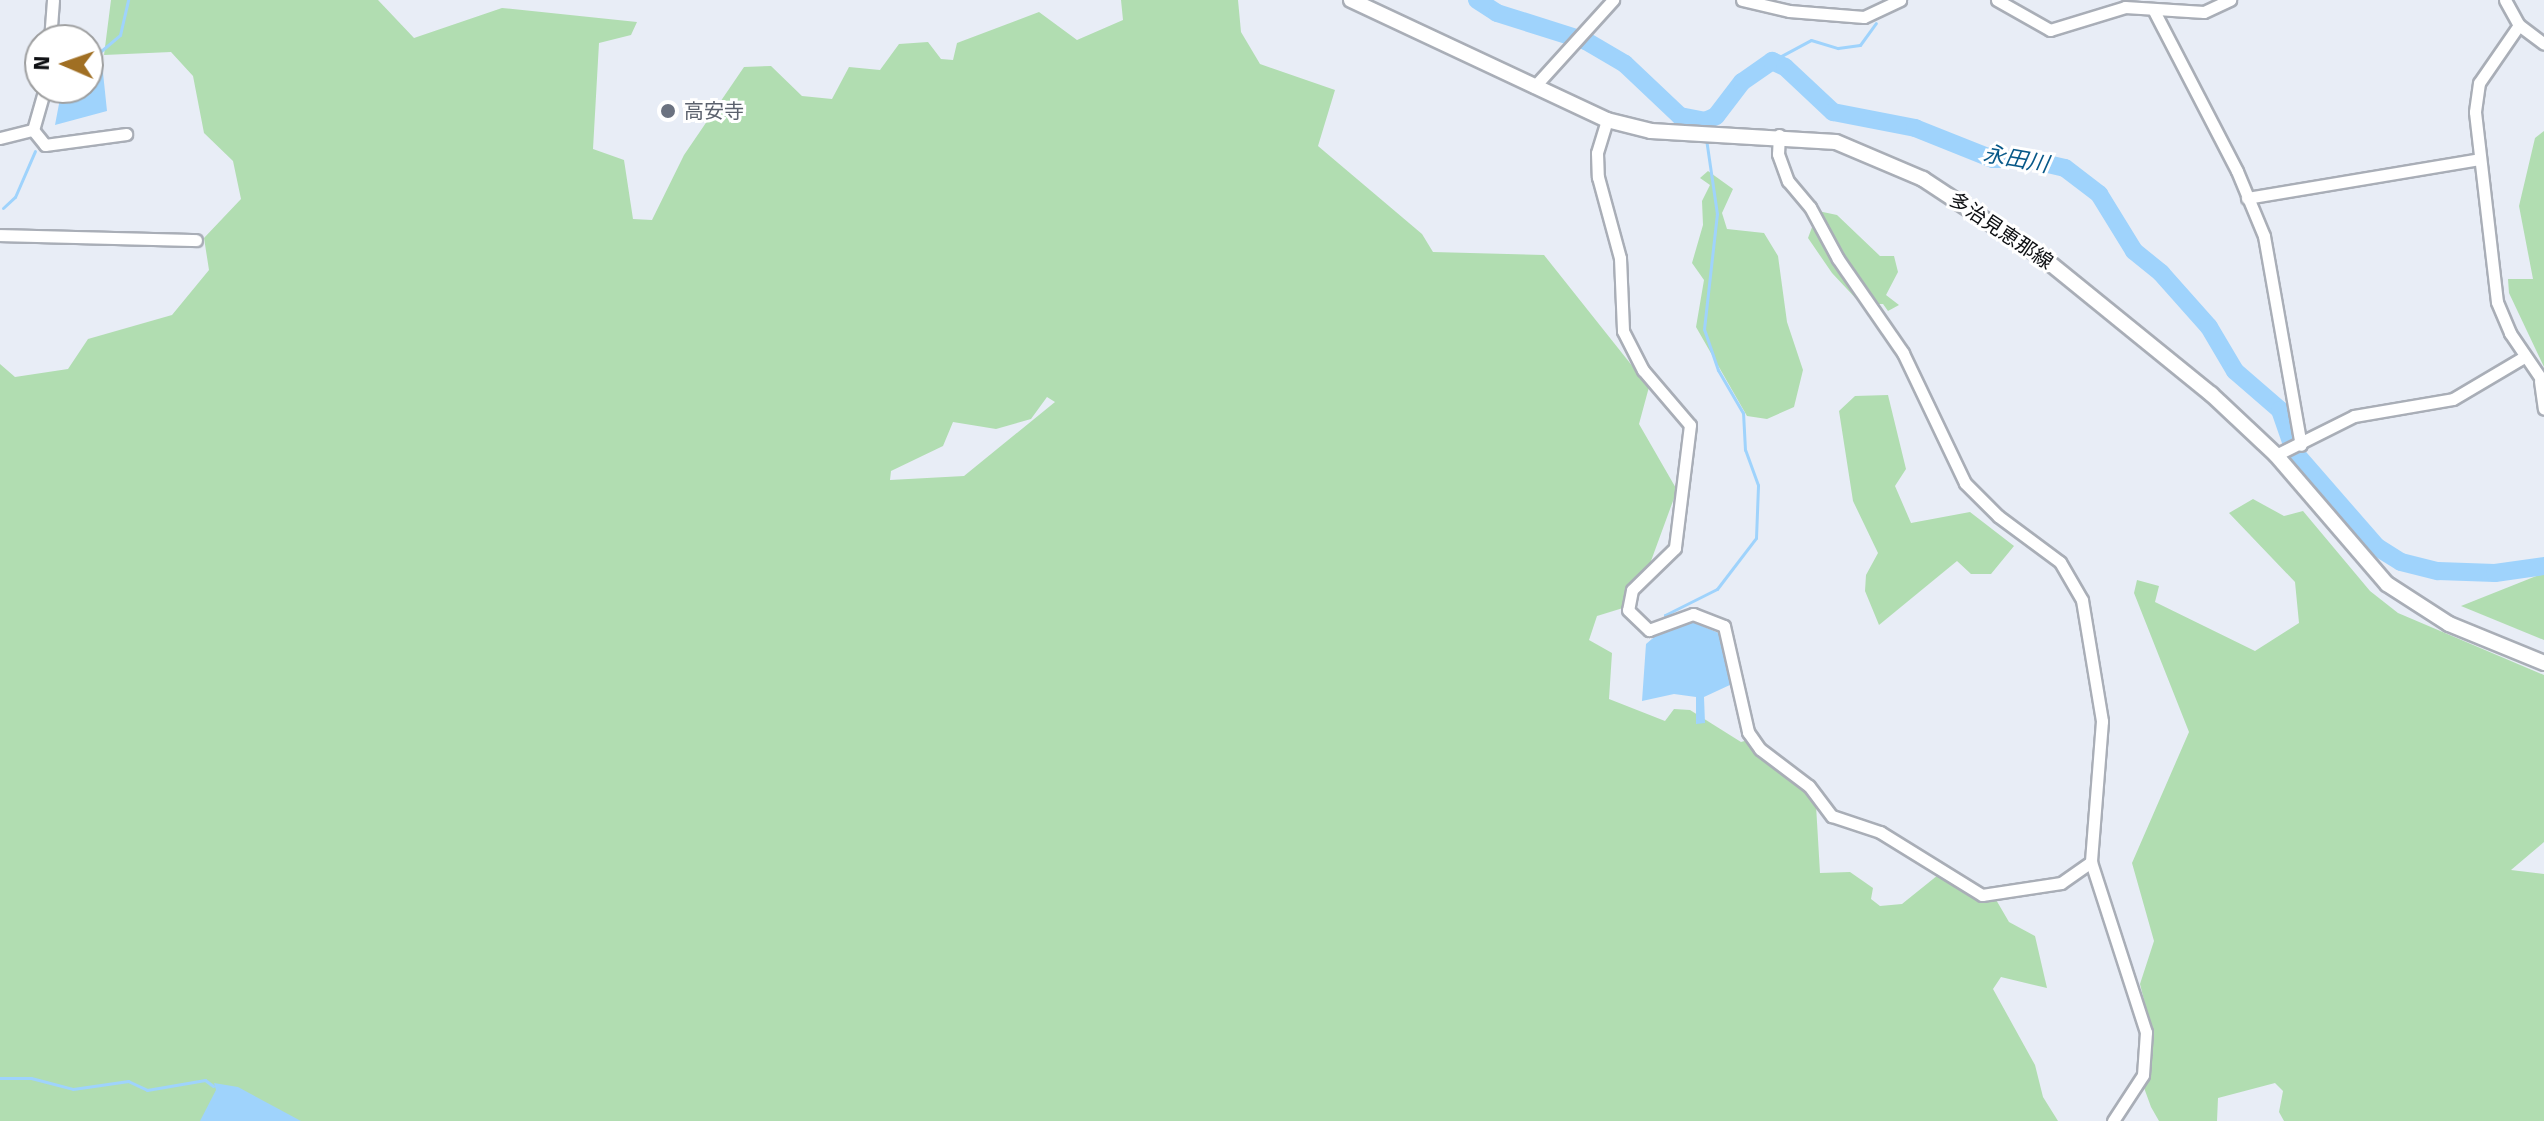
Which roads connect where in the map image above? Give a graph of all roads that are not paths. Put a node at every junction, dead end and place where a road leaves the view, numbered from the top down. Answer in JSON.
{"nodes":[{"id":1,"x":53,"y":0,"type":"edge"},
{"id":2,"x":1351,"y":0,"type":"edge"},
{"id":3,"x":1613,"y":0,"type":"edge"},
{"id":4,"x":1742,"y":0,"type":"edge"},
{"id":5,"x":1900,"y":0,"type":"edge"},
{"id":6,"x":1997,"y":0,"type":"edge"},
{"id":7,"x":2230,"y":0,"type":"edge"},
{"id":8,"x":2505,"y":0,"type":"edge"},
{"id":9,"x":2153,"y":9,"type":"junction"},
{"id":10,"x":51,"y":24,"type":"edge"},
{"id":11,"x":2519,"y":25,"type":"junction"},
{"id":12,"x":2544,"y":44,"type":"edge"},
{"id":13,"x":1534,"y":87,"type":"junction"},
{"id":14,"x":40,"y":104,"type":"edge"},
{"id":15,"x":1607,"y":120,"type":"junction"},
{"id":16,"x":33,"y":130,"type":"junction"},
{"id":17,"x":126,"y":134,"type":"dead end"},
{"id":18,"x":1779,"y":135,"type":"junction"},
{"id":19,"x":0,"y":138,"type":"edge"},
{"id":20,"x":2480,"y":159,"type":"junction"},
{"id":21,"x":2247,"y":198,"type":"junction"},
{"id":22,"x":0,"y":235,"type":"edge"},
{"id":23,"x":196,"y":240,"type":"dead end"},
{"id":24,"x":2524,"y":357,"type":"junction"},
{"id":25,"x":2542,"y":382,"type":"edge"},
{"id":26,"x":2544,"y":409,"type":"edge"},
{"id":27,"x":2301,"y":445,"type":"junction"},
{"id":28,"x":2276,"y":455,"type":"junction"},
{"id":29,"x":2544,"y":663,"type":"edge"},
{"id":30,"x":2091,"y":862,"type":"junction"},
{"id":31,"x":2113,"y":1121,"type":"edge"}],
"edges":[{"from":1,"to":10,"type":"street"},
{"from":2,"to":13,"type":"main road","name":"多治見恵那線"},
{"from":3,"to":13,"type":"street"},
{"from":4,"to":5,"type":"street"},
{"from":6,"to":9,"type":"street"},
{"from":7,"to":9,"type":"street"},
{"from":8,"to":11,"type":"street"},
{"from":9,"to":21,"type":"street"},
{"from":11,"to":12,"type":"street"},
{"from":11,"to":20,"type":"street"},
{"from":13,"to":15,"type":"main road","name":"多治見恵那線"},
{"from":14,"to":16,"type":"street"},
{"from":15,"to":18,"type":"main road","name":"多治見恵那線"},
{"from":15,"to":30,"type":"street"},
{"from":16,"to":17,"type":"street"},
{"from":16,"to":19,"type":"street"},
{"from":18,"to":28,"type":"main road","name":"多治見恵那線"},
{"from":18,"to":30,"type":"street"},
{"from":20,"to":21,"type":"street"},
{"from":20,"to":24,"type":"street"},
{"from":21,"to":27,"type":"street"},
{"from":22,"to":23,"type":"street"},
{"from":24,"to":25,"type":"street"},
{"from":24,"to":27,"type":"street"},
{"from":25,"to":26,"type":"street"},
{"from":27,"to":28,"type":"street"},
{"from":28,"to":29,"type":"main road","name":"多治見恵那線"},
{"from":30,"to":31,"type":"street"}]}
